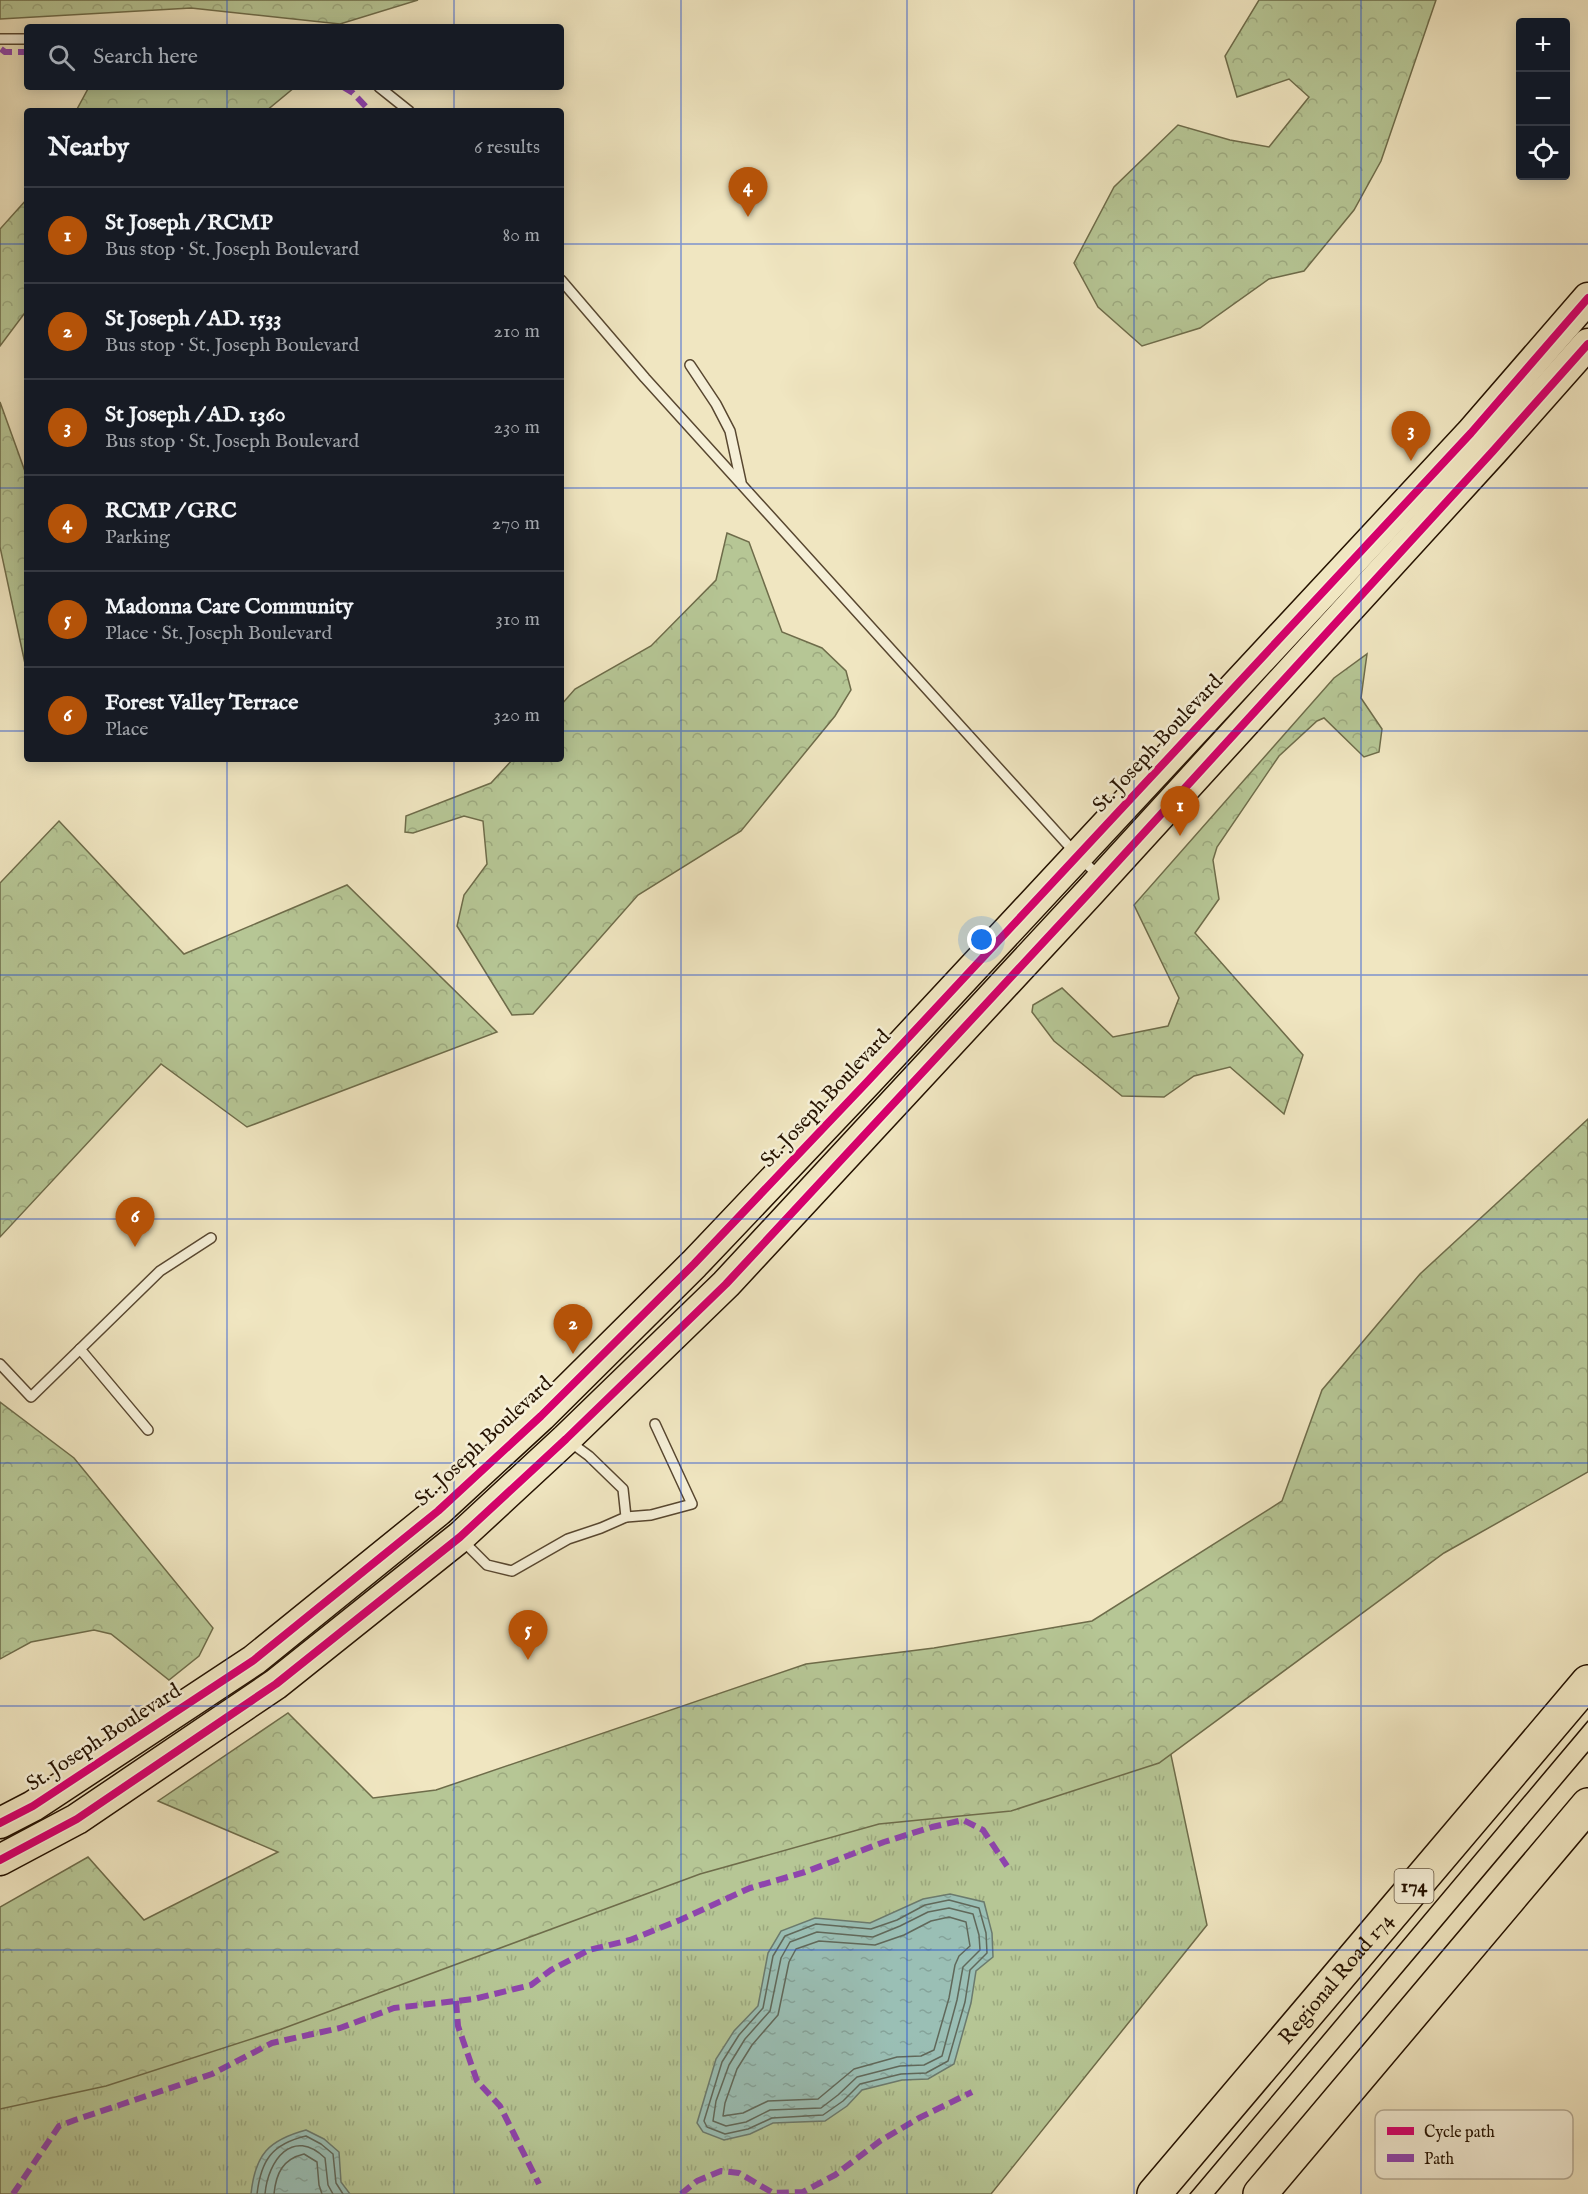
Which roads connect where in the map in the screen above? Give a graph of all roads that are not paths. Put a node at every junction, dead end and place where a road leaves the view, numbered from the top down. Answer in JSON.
{"nodes":[{"id":1,"x":0,"y":39,"type":"edge"},
{"id":2,"x":24,"y":39,"type":"edge"},
{"id":3,"x":383,"y":90,"type":"edge"},
{"id":4,"x":405,"y":108,"type":"edge"},
{"id":5,"x":564,"y":284,"type":"edge"},
{"id":6,"x":1588,"y":298,"type":"edge"},
{"id":7,"x":1588,"y":344,"type":"edge"},
{"id":8,"x":690,"y":365,"type":"dead end"},
{"id":9,"x":1482,"y":442,"type":"junction"},
{"id":10,"x":741,"y":483,"type":"junction"},
{"id":11,"x":1078,"y":856,"type":"junction"},
{"id":12,"x":1102,"y":879,"type":"junction"},
{"id":13,"x":872,"y":1077,"type":"junction"},
{"id":14,"x":898,"y":1100,"type":"junction"},
{"id":15,"x":211,"y":1238,"type":"dead end"},
{"id":16,"x":80,"y":1349,"type":"junction"},
{"id":17,"x":0,"y":1364,"type":"edge"},
{"id":18,"x":541,"y":1416,"type":"junction"},
{"id":19,"x":655,"y":1424,"type":"dead end"},
{"id":20,"x":148,"y":1430,"type":"dead end"},
{"id":21,"x":566,"y":1438,"type":"junction"},
{"id":22,"x":626,"y":1516,"type":"junction"},
{"id":23,"x":460,"y":1538,"type":"junction"},
{"id":24,"x":1588,"y":1682,"type":"edge"},
{"id":25,"x":1588,"y":1805,"type":"edge"},
{"id":26,"x":0,"y":1823,"type":"edge"},
{"id":27,"x":0,"y":1860,"type":"edge"},
{"id":28,"x":1154,"y":2194,"type":"edge"},
{"id":29,"x":1260,"y":2194,"type":"edge"}],
"edges":[{"from":1,"to":2,"type":"lane"},
{"from":3,"to":4,"type":"lane"},
{"from":5,"to":10,"type":"lane"},
{"from":6,"to":9,"type":"main road","name":"St. Joseph Boulevard"},
{"from":7,"to":9,"type":"main road","name":"St. Joseph Boulevard"},
{"from":8,"to":10,"type":"lane"},
{"from":9,"to":11,"type":"main road","name":"St. Joseph Boulevard"},
{"from":9,"to":12,"type":"main road","name":"St. Joseph Boulevard"},
{"from":10,"to":11,"type":"lane"},
{"from":11,"to":12,"type":"lane"},
{"from":11,"to":13,"type":"main road","name":"St. Joseph Boulevard"},
{"from":12,"to":14,"type":"main road","name":"St. Joseph Boulevard"},
{"from":13,"to":14,"type":"main road"},
{"from":13,"to":18,"type":"main road","name":"St. Joseph Boulevard"},
{"from":14,"to":21,"type":"main road","name":"St. Joseph Boulevard"},
{"from":15,"to":16,"type":"lane"},
{"from":16,"to":17,"type":"lane"},
{"from":16,"to":20,"type":"lane"},
{"from":18,"to":21,"type":"main road"},
{"from":18,"to":26,"type":"main road","name":"St. Joseph Boulevard"},
{"from":19,"to":22,"type":"lane"},
{"from":21,"to":22,"type":"lane"},
{"from":21,"to":23,"type":"main road","name":"St. Joseph Boulevard"},
{"from":22,"to":23,"type":"lane"},
{"from":23,"to":27,"type":"main road","name":"St. Joseph Boulevard"},
{"from":24,"to":28,"type":"highway","name":"Regional Road 174","number":"174"},
{"from":25,"to":29,"type":"highway"}]}
